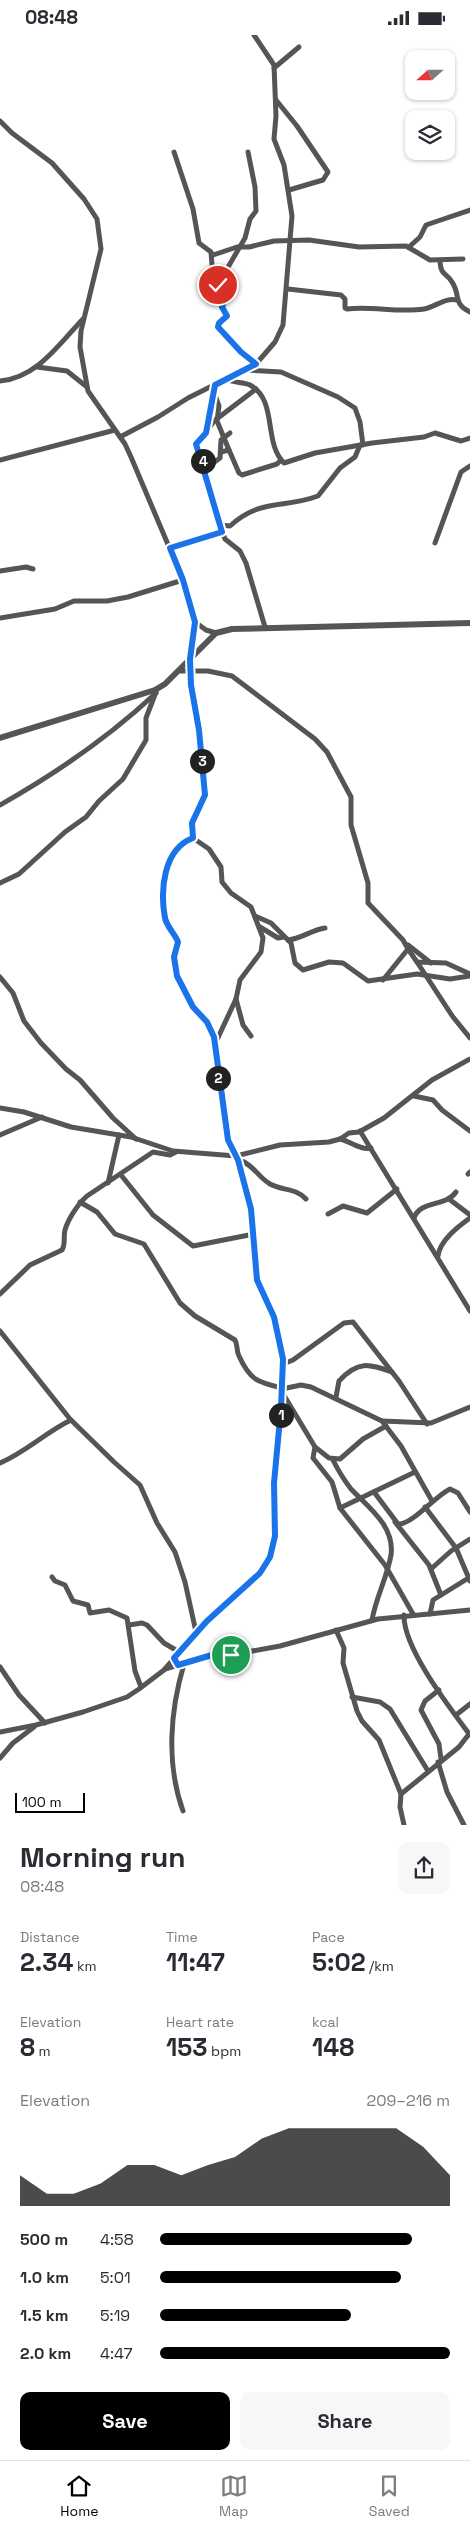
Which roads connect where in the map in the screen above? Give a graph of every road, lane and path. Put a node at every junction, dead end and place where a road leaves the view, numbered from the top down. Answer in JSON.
{"nodes":[{"id":1,"x":254,"y":35,"type":"edge"},
{"id":2,"x":299,"y":47,"type":"dead end"},
{"id":3,"x":274,"y":69,"type":"junction"},
{"id":4,"x":275,"y":100,"type":"junction"},
{"id":5,"x":0,"y":121,"type":"edge"},
{"id":6,"x":174,"y":152,"type":"dead end"},
{"id":7,"x":248,"y":152,"type":"dead end"},
{"id":8,"x":289,"y":190,"type":"junction"},
{"id":9,"x":470,"y":211,"type":"edge"},
{"id":10,"x":290,"y":241,"type":"junction"},
{"id":11,"x":238,"y":247,"type":"junction"},
{"id":12,"x":409,"y":247,"type":"junction"},
{"id":13,"x":213,"y":255,"type":"junction"},
{"id":14,"x":463,"y":259,"type":"dead end"},
{"id":15,"x":440,"y":262,"type":"junction"},
{"id":16,"x":288,"y":289,"type":"junction"},
{"id":17,"x":224,"y":291,"type":"junction"},
{"id":18,"x":457,"y":300,"type":"junction"},
{"id":19,"x":470,"y":312,"type":"edge"},
{"id":20,"x":84,"y":319,"type":"junction"},
{"id":21,"x":256,"y":364,"type":"junction"},
{"id":22,"x":37,"y":367,"type":"junction"},
{"id":23,"x":245,"y":370,"type":"junction"},
{"id":24,"x":228,"y":377,"type":"junction"},
{"id":25,"x":0,"y":381,"type":"edge"},
{"id":26,"x":87,"y":387,"type":"junction"},
{"id":27,"x":214,"y":387,"type":"junction"},
{"id":28,"x":256,"y":389,"type":"junction"},
{"id":29,"x":217,"y":418,"type":"junction"},
{"id":30,"x":115,"y":430,"type":"junction"},
{"id":31,"x":206,"y":433,"type":"junction"},
{"id":32,"x":230,"y":433,"type":"dead end"},
{"id":33,"x":120,"y":437,"type":"junction"},
{"id":34,"x":224,"y":437,"type":"junction"},
{"id":35,"x":470,"y":438,"type":"edge"},
{"id":36,"x":362,"y":445,"type":"junction"},
{"id":37,"x":229,"y":450,"type":"junction"},
{"id":38,"x":220,"y":452,"type":"junction"},
{"id":39,"x":0,"y":460,"type":"edge"},
{"id":40,"x":281,"y":460,"type":"junction"},
{"id":41,"x":470,"y":466,"type":"edge"},
{"id":42,"x":205,"y":469,"type":"junction"},
{"id":43,"x":220,"y":525,"type":"junction"},
{"id":44,"x":222,"y":532,"type":"junction"},
{"id":45,"x":435,"y":543,"type":"dead end"},
{"id":46,"x":170,"y":548,"type":"junction"},
{"id":47,"x":33,"y":569,"type":"dead end"},
{"id":48,"x":0,"y":571,"type":"edge"},
{"id":49,"x":183,"y":580,"type":"junction"},
{"id":50,"x":0,"y":618,"type":"edge"},
{"id":51,"x":195,"y":622,"type":"junction"},
{"id":52,"x":470,"y":623,"type":"edge"},
{"id":53,"x":265,"y":627,"type":"junction"},
{"id":54,"x":216,"y":633,"type":"junction"},
{"id":55,"x":190,"y":659,"type":"junction"},
{"id":56,"x":191,"y":670,"type":"junction"},
{"id":57,"x":180,"y":671,"type":"junction"},
{"id":58,"x":159,"y":690,"type":"junction"},
{"id":59,"x":0,"y":738,"type":"edge"},
{"id":60,"x":0,"y":805,"type":"edge"},
{"id":61,"x":193,"y":838,"type":"junction"},
{"id":62,"x":0,"y":883,"type":"edge"},
{"id":63,"x":254,"y":916,"type":"junction"},
{"id":64,"x":259,"y":927,"type":"junction"},
{"id":65,"x":325,"y":928,"type":"dead end"},
{"id":66,"x":286,"y":939,"type":"junction"},
{"id":67,"x":406,"y":946,"type":"junction"},
{"id":68,"x":417,"y":962,"type":"junction"},
{"id":69,"x":432,"y":963,"type":"junction"},
{"id":70,"x":425,"y":975,"type":"junction"},
{"id":71,"x":470,"y":975,"type":"edge"},
{"id":72,"x":0,"y":977,"type":"edge"},
{"id":73,"x":383,"y":980,"type":"junction"},
{"id":74,"x":236,"y":999,"type":"junction"},
{"id":75,"x":251,"y":1036,"type":"dead end"},
{"id":76,"x":470,"y":1037,"type":"edge"},
{"id":77,"x":215,"y":1044,"type":"junction"},
{"id":78,"x":470,"y":1059,"type":"edge"},
{"id":79,"x":414,"y":1096,"type":"junction"},
{"id":80,"x":0,"y":1108,"type":"edge"},
{"id":81,"x":42,"y":1117,"type":"junction"},
{"id":82,"x":360,"y":1131,"type":"junction"},
{"id":83,"x":470,"y":1131,"type":"edge"},
{"id":84,"x":0,"y":1135,"type":"edge"},
{"id":85,"x":119,"y":1135,"type":"junction"},
{"id":86,"x":137,"y":1139,"type":"junction"},
{"id":87,"x":340,"y":1139,"type":"junction"},
{"id":88,"x":371,"y":1148,"type":"junction"},
{"id":89,"x":177,"y":1151,"type":"junction"},
{"id":90,"x":238,"y":1158,"type":"junction"},
{"id":91,"x":120,"y":1175,"type":"junction"},
{"id":92,"x":108,"y":1184,"type":"junction"},
{"id":93,"x":397,"y":1189,"type":"junction"},
{"id":94,"x":456,"y":1191,"type":"dead end"},
{"id":95,"x":306,"y":1199,"type":"dead end"},
{"id":96,"x":449,"y":1199,"type":"junction"},
{"id":97,"x":80,"y":1202,"type":"junction"},
{"id":98,"x":328,"y":1214,"type":"dead end"},
{"id":99,"x":470,"y":1217,"type":"edge"},
{"id":100,"x":414,"y":1218,"type":"junction"},
{"id":101,"x":254,"y":1234,"type":"junction"},
{"id":102,"x":438,"y":1257,"type":"junction"},
{"id":103,"x":0,"y":1294,"type":"edge"},
{"id":104,"x":470,"y":1311,"type":"edge"},
{"id":105,"x":0,"y":1331,"type":"edge"},
{"id":106,"x":283,"y":1364,"type":"junction"},
{"id":107,"x":393,"y":1373,"type":"junction"},
{"id":108,"x":282,"y":1390,"type":"junction"},
{"id":109,"x":336,"y":1397,"type":"junction"},
{"id":110,"x":470,"y":1407,"type":"edge"},
{"id":111,"x":71,"y":1420,"type":"junction"},
{"id":112,"x":382,"y":1421,"type":"junction"},
{"id":113,"x":427,"y":1424,"type":"junction"},
{"id":114,"x":386,"y":1426,"type":"junction"},
{"id":115,"x":315,"y":1447,"type":"junction"},
{"id":116,"x":333,"y":1460,"type":"junction"},
{"id":117,"x":0,"y":1463,"type":"edge"},
{"id":118,"x":415,"y":1472,"type":"junction"},
{"id":119,"x":374,"y":1492,"type":"junction"},
{"id":120,"x":361,"y":1497,"type":"junction"},
{"id":121,"x":432,"y":1501,"type":"junction"},
{"id":122,"x":425,"y":1507,"type":"junction"},
{"id":123,"x":340,"y":1508,"type":"junction"},
{"id":124,"x":470,"y":1512,"type":"edge"},
{"id":125,"x":395,"y":1522,"type":"junction"},
{"id":126,"x":470,"y":1539,"type":"edge"},
{"id":127,"x":456,"y":1549,"type":"junction"},
{"id":128,"x":431,"y":1569,"type":"junction"},
{"id":129,"x":388,"y":1572,"type":"junction"},
{"id":130,"x":52,"y":1577,"type":"dead end"},
{"id":131,"x":469,"y":1578,"type":"edge"},
{"id":132,"x":441,"y":1595,"type":"junction"},
{"id":133,"x":470,"y":1610,"type":"edge"},
{"id":134,"x":430,"y":1614,"type":"junction"},
{"id":135,"x":404,"y":1615,"type":"junction"},
{"id":136,"x":413,"y":1615,"type":"junction"},
{"id":137,"x":372,"y":1620,"type":"junction"},
{"id":138,"x":129,"y":1625,"type":"junction"},
{"id":139,"x":336,"y":1631,"type":"junction"},
{"id":140,"x":196,"y":1632,"type":"junction"},
{"id":141,"x":179,"y":1652,"type":"junction"},
{"id":142,"x":174,"y":1658,"type":"junction"},
{"id":143,"x":181,"y":1664,"type":"junction"},
{"id":144,"x":0,"y":1667,"type":"edge"},
{"id":145,"x":164,"y":1670,"type":"junction"},
{"id":146,"x":141,"y":1687,"type":"junction"},
{"id":147,"x":439,"y":1690,"type":"junction"},
{"id":148,"x":352,"y":1697,"type":"junction"},
{"id":149,"x":470,"y":1704,"type":"edge"},
{"id":150,"x":456,"y":1715,"type":"junction"},
{"id":151,"x":45,"y":1723,"type":"junction"},
{"id":152,"x":36,"y":1725,"type":"junction"},
{"id":153,"x":0,"y":1732,"type":"edge"},
{"id":154,"x":469,"y":1734,"type":"edge"},
{"id":155,"x":0,"y":1758,"type":"edge"},
{"id":156,"x":440,"y":1761,"type":"junction"},
{"id":157,"x":428,"y":1771,"type":"junction"},
{"id":158,"x":402,"y":1794,"type":"junction"},
{"id":159,"x":183,"y":1811,"type":"dead end"},
{"id":160,"x":404,"y":1825,"type":"edge"},
{"id":161,"x":464,"y":1825,"type":"edge"}],
"edges":[{"from":1,"to":3,"type":"street"},
{"from":2,"to":3,"type":"street"},
{"from":3,"to":4,"type":"street"},
{"from":4,"to":8,"type":"street"},
{"from":4,"to":8,"type":"street"},
{"from":5,"to":20,"type":"street"},
{"from":6,"to":13,"type":"street"},
{"from":7,"to":11,"type":"street"},
{"from":8,"to":10,"type":"street"},
{"from":9,"to":12,"type":"street"},
{"from":10,"to":11,"type":"street"},
{"from":10,"to":12,"type":"street"},
{"from":10,"to":16,"type":"street"},
{"from":11,"to":13,"type":"street"},
{"from":11,"to":17,"type":"street"},
{"from":12,"to":15,"type":"street"},
{"from":13,"to":17,"type":"street"},
{"from":14,"to":15,"type":"street"},
{"from":15,"to":18,"type":"street"},
{"from":16,"to":18,"type":"street"},
{"from":16,"to":21,"type":"street"},
{"from":17,"to":21,"type":"street"},
{"from":18,"to":19,"type":"street"},
{"from":20,"to":22,"type":"street"},
{"from":20,"to":26,"type":"street"},
{"from":21,"to":23,"type":"street"},
{"from":22,"to":25,"type":"street"},
{"from":22,"to":26,"type":"street"},
{"from":23,"to":24,"type":"street"},
{"from":23,"to":36,"type":"street"},
{"from":24,"to":27,"type":"street"},
{"from":24,"to":28,"type":"street"},
{"from":26,"to":30,"type":"street"},
{"from":27,"to":29,"type":"street"},
{"from":27,"to":31,"type":"street"},
{"from":27,"to":33,"type":"street"},
{"from":28,"to":29,"type":"street"},
{"from":28,"to":40,"type":"street"},
{"from":29,"to":31,"type":"street"},
{"from":29,"to":34,"type":"street"},
{"from":30,"to":33,"type":"street"},
{"from":30,"to":39,"type":"street"},
{"from":31,"to":42,"type":"street"},
{"from":32,"to":34,"type":"street"},
{"from":33,"to":46,"type":"street"},
{"from":34,"to":37,"type":"street"},
{"from":34,"to":38,"type":"street"},
{"from":35,"to":36,"type":"street"},
{"from":36,"to":40,"type":"street"},
{"from":36,"to":43,"type":"street"},
{"from":37,"to":38,"type":"street"},
{"from":37,"to":40,"type":"street"},
{"from":38,"to":42,"type":"street"},
{"from":41,"to":45,"type":"street"},
{"from":42,"to":43,"type":"street"},
{"from":43,"to":44,"type":"street"},
{"from":44,"to":46,"type":"street"},
{"from":44,"to":53,"type":"street"},
{"from":46,"to":49,"type":"street"},
{"from":47,"to":48,"type":"street"},
{"from":49,"to":50,"type":"street"},
{"from":49,"to":51,"type":"street"},
{"from":51,"to":54,"type":"street"},
{"from":51,"to":55,"type":"street"},
{"from":52,"to":53,"type":"street"},
{"from":53,"to":54,"type":"street"},
{"from":54,"to":55,"type":"street"},
{"from":55,"to":56,"type":"street"},
{"from":55,"to":57,"type":"street"},
{"from":56,"to":57,"type":"street"},
{"from":56,"to":61,"type":"street"},
{"from":56,"to":67,"type":"street"},
{"from":57,"to":58,"type":"street"},
{"from":58,"to":59,"type":"street"},
{"from":58,"to":60,"type":"street"},
{"from":58,"to":62,"type":"street"},
{"from":61,"to":63,"type":"street"},
{"from":61,"to":77,"type":"street"},
{"from":63,"to":64,"type":"street"},
{"from":63,"to":66,"type":"street"},
{"from":64,"to":66,"type":"street"},
{"from":64,"to":74,"type":"street"},
{"from":65,"to":66,"type":"street"},
{"from":66,"to":73,"type":"street"},
{"from":67,"to":68,"type":"street"},
{"from":67,"to":69,"type":"street"},
{"from":67,"to":73,"type":"street"},
{"from":68,"to":69,"type":"street"},
{"from":68,"to":70,"type":"street"},
{"from":69,"to":71,"type":"street"},
{"from":70,"to":71,"type":"street"},
{"from":70,"to":73,"type":"street"},
{"from":70,"to":76,"type":"street"},
{"from":72,"to":86,"type":"street"},
{"from":74,"to":75,"type":"street"},
{"from":74,"to":77,"type":"street"},
{"from":77,"to":90,"type":"street"},
{"from":78,"to":79,"type":"street"},
{"from":79,"to":82,"type":"street"},
{"from":79,"to":83,"type":"street"},
{"from":80,"to":81,"type":"street"},
{"from":81,"to":84,"type":"street"},
{"from":81,"to":85,"type":"street"},
{"from":82,"to":87,"type":"street"},
{"from":82,"to":88,"type":"street"},
{"from":85,"to":86,"type":"street"},
{"from":85,"to":92,"type":"street"},
{"from":86,"to":89,"type":"street"},
{"from":87,"to":88,"type":"street"},
{"from":87,"to":90,"type":"street"},
{"from":88,"to":93,"type":"street"},
{"from":89,"to":90,"type":"street"},
{"from":89,"to":91,"type":"street"},
{"from":90,"to":95,"type":"street"},
{"from":90,"to":101,"type":"street"},
{"from":91,"to":92,"type":"street"},
{"from":91,"to":101,"type":"street"},
{"from":92,"to":97,"type":"street"},
{"from":93,"to":98,"type":"street"},
{"from":93,"to":100,"type":"street"},
{"from":94,"to":96,"type":"street"},
{"from":96,"to":99,"type":"street"},
{"from":96,"to":100,"type":"street"},
{"from":97,"to":103,"type":"street"},
{"from":97,"to":108,"type":"street"},
{"from":99,"to":102,"type":"street"},
{"from":100,"to":102,"type":"street"},
{"from":101,"to":106,"type":"street"},
{"from":102,"to":104,"type":"street"},
{"from":105,"to":111,"type":"street"},
{"from":106,"to":107,"type":"street"},
{"from":106,"to":108,"type":"street"},
{"from":107,"to":109,"type":"street"},
{"from":107,"to":113,"type":"street"},
{"from":108,"to":109,"type":"street"},
{"from":108,"to":115,"type":"street"},
{"from":108,"to":140,"type":"street"},
{"from":109,"to":112,"type":"street"},
{"from":110,"to":113,"type":"street"},
{"from":111,"to":117,"type":"street"},
{"from":111,"to":140,"type":"street"},
{"from":112,"to":113,"type":"street"},
{"from":112,"to":114,"type":"street"},
{"from":114,"to":116,"type":"street"},
{"from":114,"to":118,"type":"street"},
{"from":115,"to":116,"type":"street"},
{"from":115,"to":123,"type":"street"},
{"from":116,"to":120,"type":"street"},
{"from":118,"to":119,"type":"street"},
{"from":118,"to":121,"type":"street"},
{"from":119,"to":120,"type":"street"},
{"from":119,"to":125,"type":"street"},
{"from":120,"to":123,"type":"street"},
{"from":120,"to":129,"type":"street"},
{"from":121,"to":122,"type":"street"},
{"from":121,"to":124,"type":"street"},
{"from":122,"to":125,"type":"street"},
{"from":122,"to":127,"type":"street"},
{"from":123,"to":129,"type":"street"},
{"from":125,"to":128,"type":"street"},
{"from":126,"to":127,"type":"street"},
{"from":127,"to":128,"type":"street"},
{"from":127,"to":131,"type":"street"},
{"from":128,"to":132,"type":"street"},
{"from":129,"to":136,"type":"street"},
{"from":129,"to":137,"type":"street"},
{"from":130,"to":138,"type":"street"},
{"from":131,"to":132,"type":"street"},
{"from":132,"to":134,"type":"street"},
{"from":133,"to":134,"type":"street"},
{"from":134,"to":136,"type":"street"},
{"from":135,"to":136,"type":"street"},
{"from":135,"to":137,"type":"street"},
{"from":135,"to":147,"type":"street"},
{"from":137,"to":139,"type":"street"},
{"from":138,"to":141,"type":"street"},
{"from":138,"to":146,"type":"street"},
{"from":139,"to":143,"type":"street"},
{"from":139,"to":148,"type":"street"},
{"from":140,"to":141,"type":"street"},
{"from":141,"to":142,"type":"street"},
{"from":142,"to":143,"type":"street"},
{"from":142,"to":145,"type":"street"},
{"from":143,"to":145,"type":"street"},
{"from":143,"to":159,"type":"street"},
{"from":144,"to":151,"type":"street"},
{"from":145,"to":146,"type":"street"},
{"from":146,"to":151,"type":"street"},
{"from":147,"to":150,"type":"street"},
{"from":147,"to":156,"type":"street"},
{"from":148,"to":157,"type":"street"},
{"from":148,"to":158,"type":"street"},
{"from":149,"to":150,"type":"street"},
{"from":150,"to":154,"type":"street"},
{"from":151,"to":152,"type":"street"},
{"from":152,"to":153,"type":"street"},
{"from":152,"to":155,"type":"street"},
{"from":154,"to":156,"type":"street"},
{"from":156,"to":157,"type":"street"},
{"from":156,"to":161,"type":"street"},
{"from":157,"to":158,"type":"street"},
{"from":158,"to":160,"type":"street"}]}
